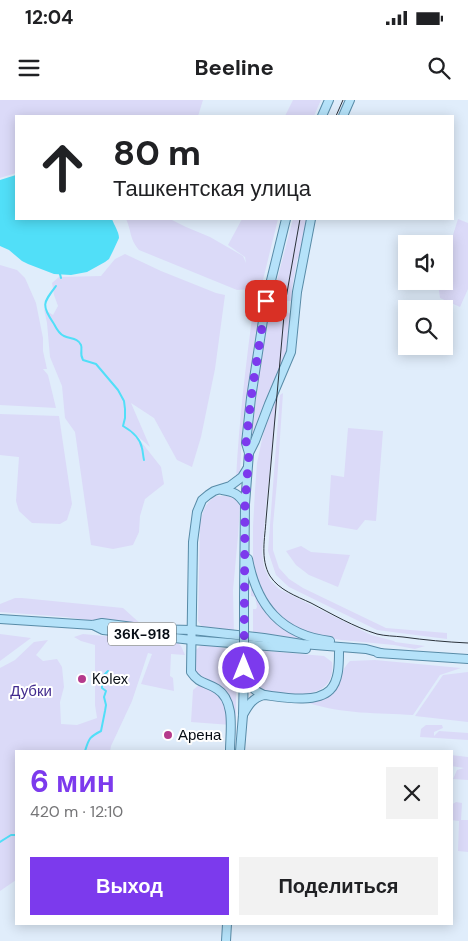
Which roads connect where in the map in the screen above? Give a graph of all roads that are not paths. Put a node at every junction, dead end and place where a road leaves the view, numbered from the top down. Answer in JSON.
{"nodes":[{"id":1,"x":329,"y":100,"type":"edge"},
{"id":2,"x":350,"y":100,"type":"edge"},
{"id":3,"x":322,"y":115,"type":"edge"},
{"id":4,"x":343,"y":115,"type":"edge"},
{"id":5,"x":286,"y":220,"type":"edge"},
{"id":6,"x":311,"y":220,"type":"edge"},
{"id":7,"x":249,"y":453,"type":"junction"},
{"id":8,"x":248,"y":468,"type":"junction"},
{"id":9,"x":220,"y":490,"type":"junction"},
{"id":10,"x":245,"y":504,"type":"junction"},
{"id":11,"x":245,"y":542,"type":"junction"},
{"id":12,"x":0,"y":619,"type":"edge"},
{"id":13,"x":93,"y":625,"type":"junction"},
{"id":14,"x":192,"y":630,"type":"junction"},
{"id":15,"x":192,"y":640,"type":"junction"},
{"id":16,"x":366,"y":649,"type":"junction"},
{"id":17,"x":339,"y":652,"type":"junction"},
{"id":18,"x":381,"y":653,"type":"junction"},
{"id":19,"x":468,"y":659,"type":"edge"},
{"id":20,"x":244,"y":670,"type":"junction"},
{"id":21,"x":264,"y":696,"type":"junction"},
{"id":22,"x":243,"y":715,"type":"junction"},
{"id":23,"x":230,"y":750,"type":"edge"},
{"id":24,"x":240,"y":750,"type":"edge"},
{"id":25,"x":227,"y":925,"type":"edge"},
{"id":26,"x":226,"y":941,"type":"edge"}],
"edges":[{"from":1,"to":3,"type":"main road"},
{"from":2,"to":4,"type":"main road"},
{"from":5,"to":7,"type":"main road"},
{"from":6,"to":7,"type":"main road"},
{"from":7,"to":8,"type":"main road"},
{"from":8,"to":9,"type":"main road"},
{"from":8,"to":10,"type":"main road"},
{"from":9,"to":10,"type":"main road"},
{"from":9,"to":14,"type":"main road"},
{"from":10,"to":11,"type":"main road"},
{"from":11,"to":16,"type":"main road"},
{"from":11,"to":20,"type":"main road","bridge":true},
{"from":12,"to":13,"type":"main road","number":"36К-918"},
{"from":13,"to":14,"type":"main road","number":"36К-918"},
{"from":13,"to":15,"type":"main road","number":"36К-918"},
{"from":14,"to":15,"type":"main road"},
{"from":14,"to":16,"type":"main road","number":"36К-918"},
{"from":15,"to":17,"type":"main road","number":"36К-918"},
{"from":15,"to":23,"type":"main road"},
{"from":16,"to":18,"type":"main road","number":"36К-918"},
{"from":17,"to":18,"type":"main road","number":"36К-918"},
{"from":17,"to":21,"type":"main road"},
{"from":18,"to":19,"type":"main road","number":"36К-918"},
{"from":20,"to":21,"type":"main road"},
{"from":20,"to":22,"type":"main road"},
{"from":21,"to":22,"type":"main road"},
{"from":22,"to":24,"type":"main road"},
{"from":25,"to":26,"type":"main road"}]}
